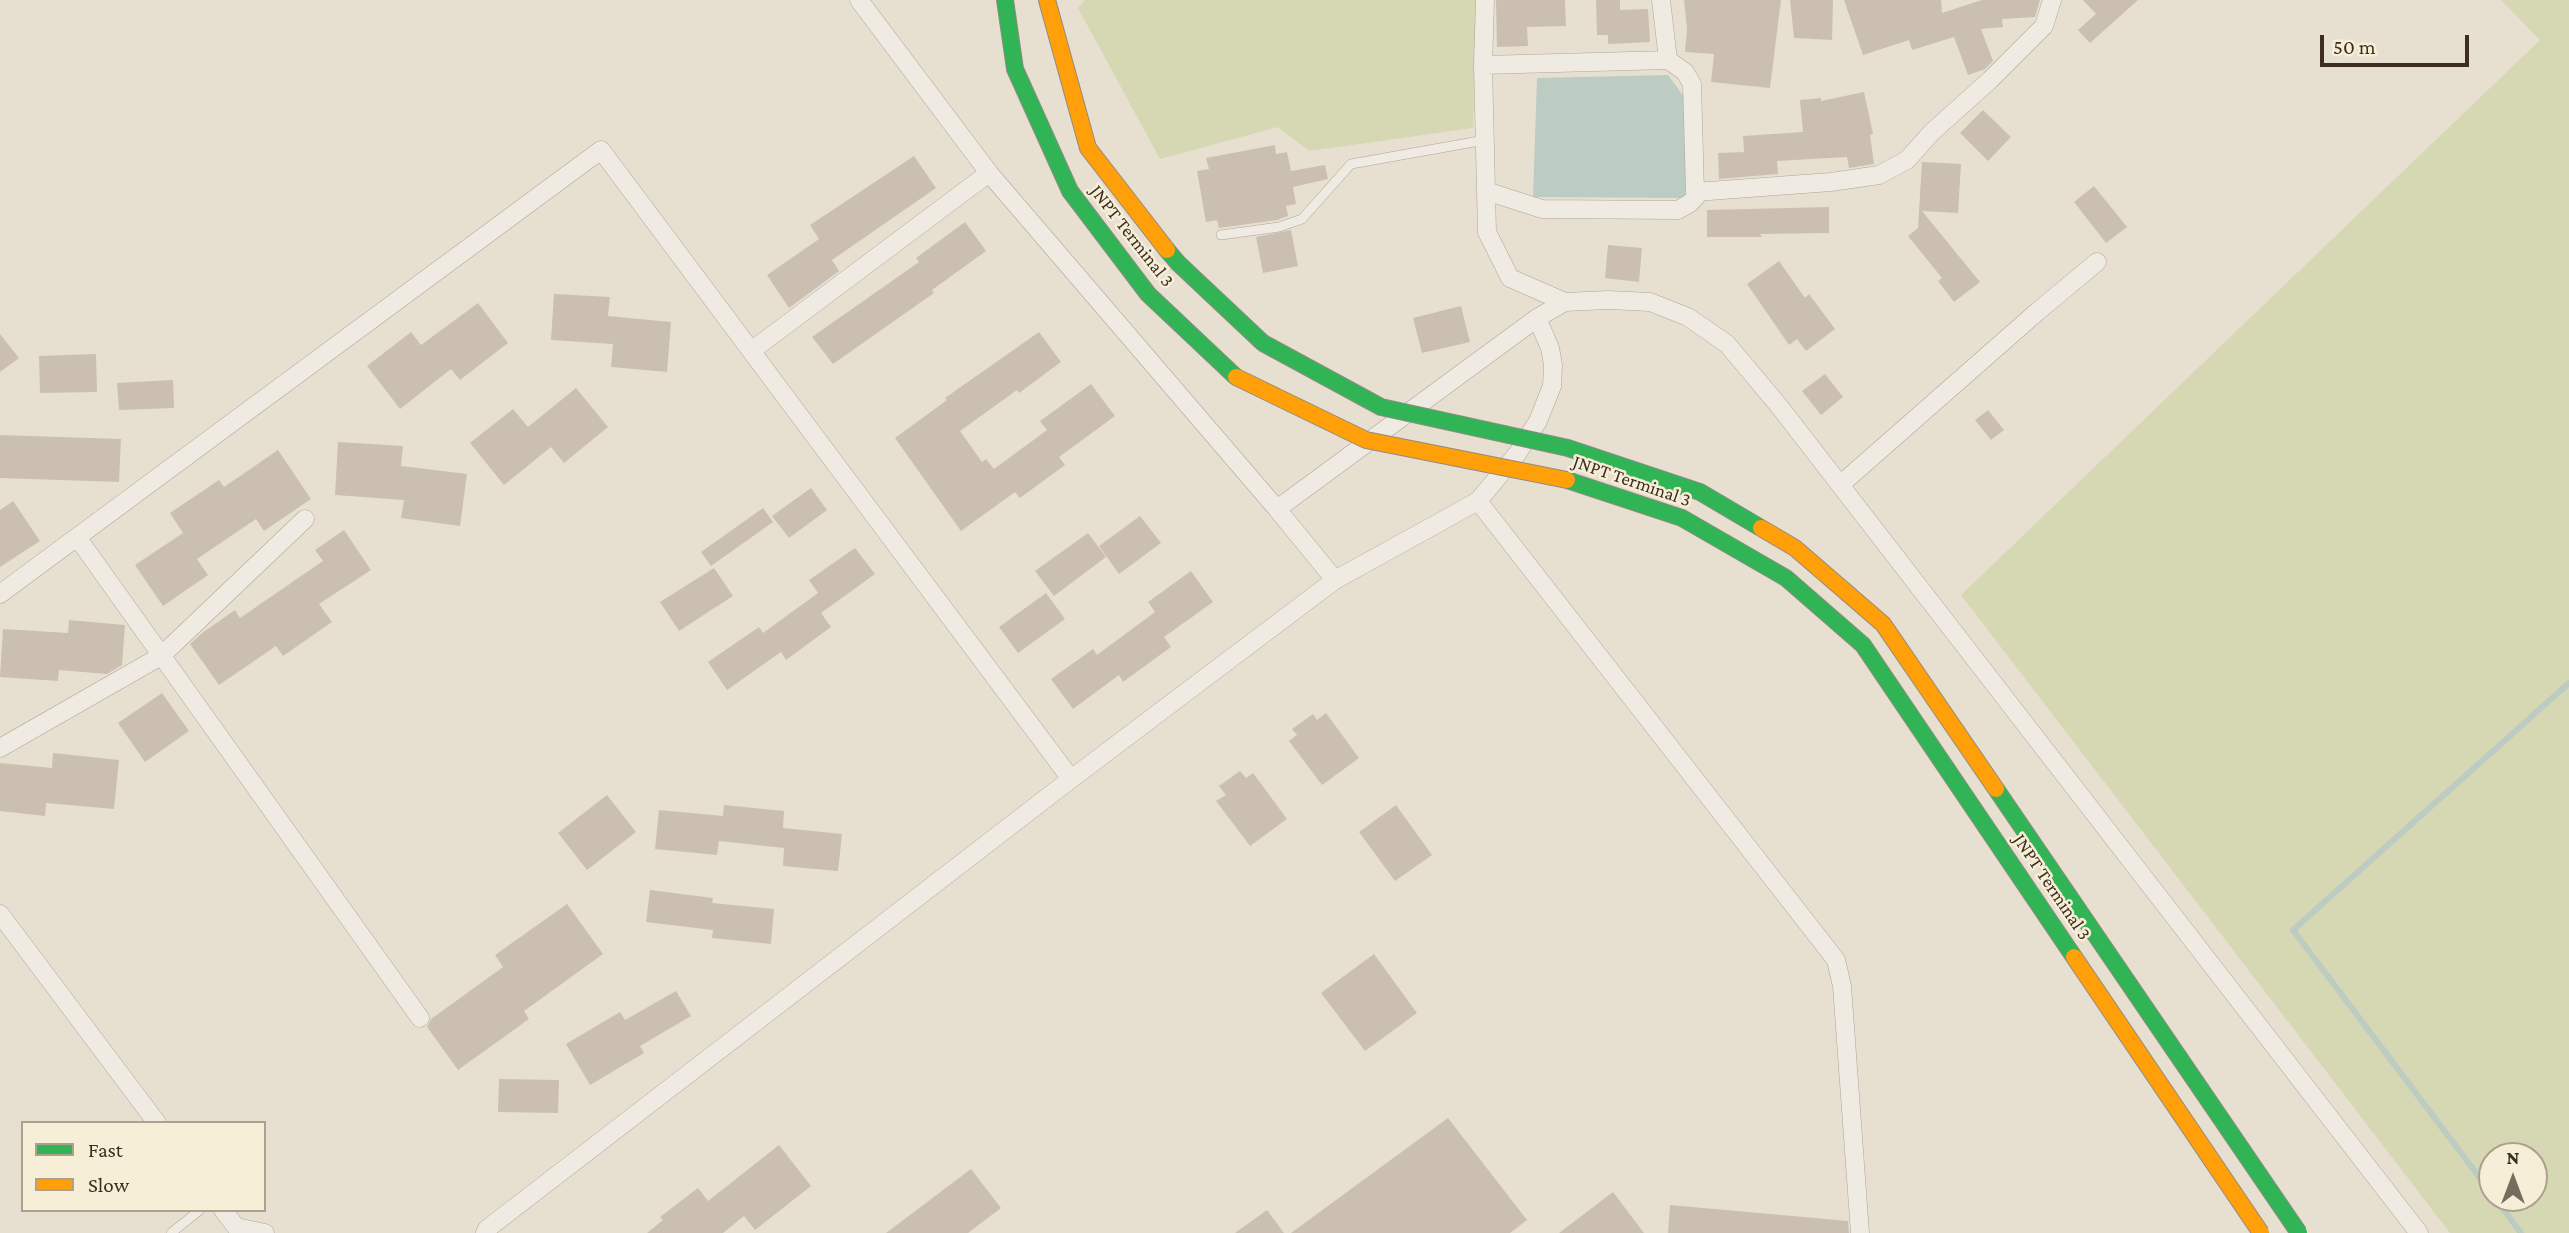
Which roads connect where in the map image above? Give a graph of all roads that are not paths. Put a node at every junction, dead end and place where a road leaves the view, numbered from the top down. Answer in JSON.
{"nodes":[{"id":1,"x":859,"y":0,"type":"edge"},
{"id":2,"x":1005,"y":0,"type":"edge"},
{"id":3,"x":1047,"y":0,"type":"edge"},
{"id":4,"x":1485,"y":0,"type":"edge"},
{"id":5,"x":1661,"y":0,"type":"edge"},
{"id":6,"x":2052,"y":0,"type":"edge"},
{"id":7,"x":1668,"y":60,"type":"junction"},
{"id":8,"x":1483,"y":65,"type":"junction"},
{"id":9,"x":1485,"y":140,"type":"junction"},
{"id":10,"x":989,"y":173,"type":"junction"},
{"id":11,"x":1486,"y":191,"type":"junction"},
{"id":12,"x":1700,"y":192,"type":"junction"},
{"id":13,"x":1222,"y":235,"type":"dead end"},
{"id":14,"x":2097,"y":262,"type":"dead end"},
{"id":15,"x":1565,"y":302,"type":"junction"},
{"id":16,"x":1537,"y":318,"type":"junction"},
{"id":17,"x":751,"y":351,"type":"junction"},
{"id":18,"x":1840,"y":485,"type":"junction"},
{"id":19,"x":1478,"y":501,"type":"junction"},
{"id":20,"x":1277,"y":509,"type":"junction"},
{"id":21,"x":305,"y":519,"type":"dead end"},
{"id":22,"x":77,"y":537,"type":"junction"},
{"id":23,"x":1335,"y":580,"type":"junction"},
{"id":24,"x":0,"y":594,"type":"edge"},
{"id":25,"x":161,"y":656,"type":"junction"},
{"id":26,"x":0,"y":748,"type":"edge"},
{"id":27,"x":1071,"y":779,"type":"junction"},
{"id":28,"x":0,"y":914,"type":"edge"},
{"id":29,"x":420,"y":1017,"type":"dead end"},
{"id":30,"x":155,"y":1121,"type":"edge"},
{"id":31,"x":197,"y":1212,"type":"edge"},
{"id":32,"x":225,"y":1212,"type":"edge"},
{"id":33,"x":171,"y":1233,"type":"edge"},
{"id":34,"x":265,"y":1233,"type":"edge"},
{"id":35,"x":485,"y":1233,"type":"edge"},
{"id":36,"x":1860,"y":1233,"type":"edge"},
{"id":37,"x":2261,"y":1233,"type":"edge"},
{"id":38,"x":2299,"y":1233,"type":"edge"},
{"id":39,"x":2419,"y":1233,"type":"edge"}],
"edges":[{"from":1,"to":10,"type":"street"},
{"from":2,"to":37,"type":"main road","name":"JNPT Terminal 3","bridge":true},
{"from":3,"to":38,"type":"main road","name":"JNPT Terminal 3","bridge":true},
{"from":4,"to":8,"type":"street"},
{"from":5,"to":7,"type":"street"},
{"from":6,"to":12,"type":"street"},
{"from":7,"to":8,"type":"street"},
{"from":7,"to":12,"type":"street"},
{"from":8,"to":9,"type":"street"},
{"from":9,"to":11,"type":"street"},
{"from":9,"to":13,"type":"lane"},
{"from":10,"to":17,"type":"street"},
{"from":10,"to":20,"type":"street"},
{"from":11,"to":12,"type":"street"},
{"from":11,"to":15,"type":"street"},
{"from":14,"to":18,"type":"street"},
{"from":15,"to":16,"type":"street"},
{"from":15,"to":18,"type":"street"},
{"from":16,"to":19,"type":"street"},
{"from":16,"to":20,"type":"street"},
{"from":17,"to":22,"type":"street"},
{"from":17,"to":27,"type":"street"},
{"from":18,"to":39,"type":"street"},
{"from":19,"to":23,"type":"street"},
{"from":19,"to":36,"type":"street"},
{"from":20,"to":23,"type":"street"},
{"from":21,"to":25,"type":"street"},
{"from":22,"to":24,"type":"street"},
{"from":22,"to":25,"type":"street"},
{"from":23,"to":27,"type":"street"},
{"from":25,"to":26,"type":"street"},
{"from":25,"to":29,"type":"street"},
{"from":27,"to":35,"type":"street"},
{"from":28,"to":30,"type":"street"},
{"from":31,"to":33,"type":"lane"},
{"from":32,"to":34,"type":"street"}]}
